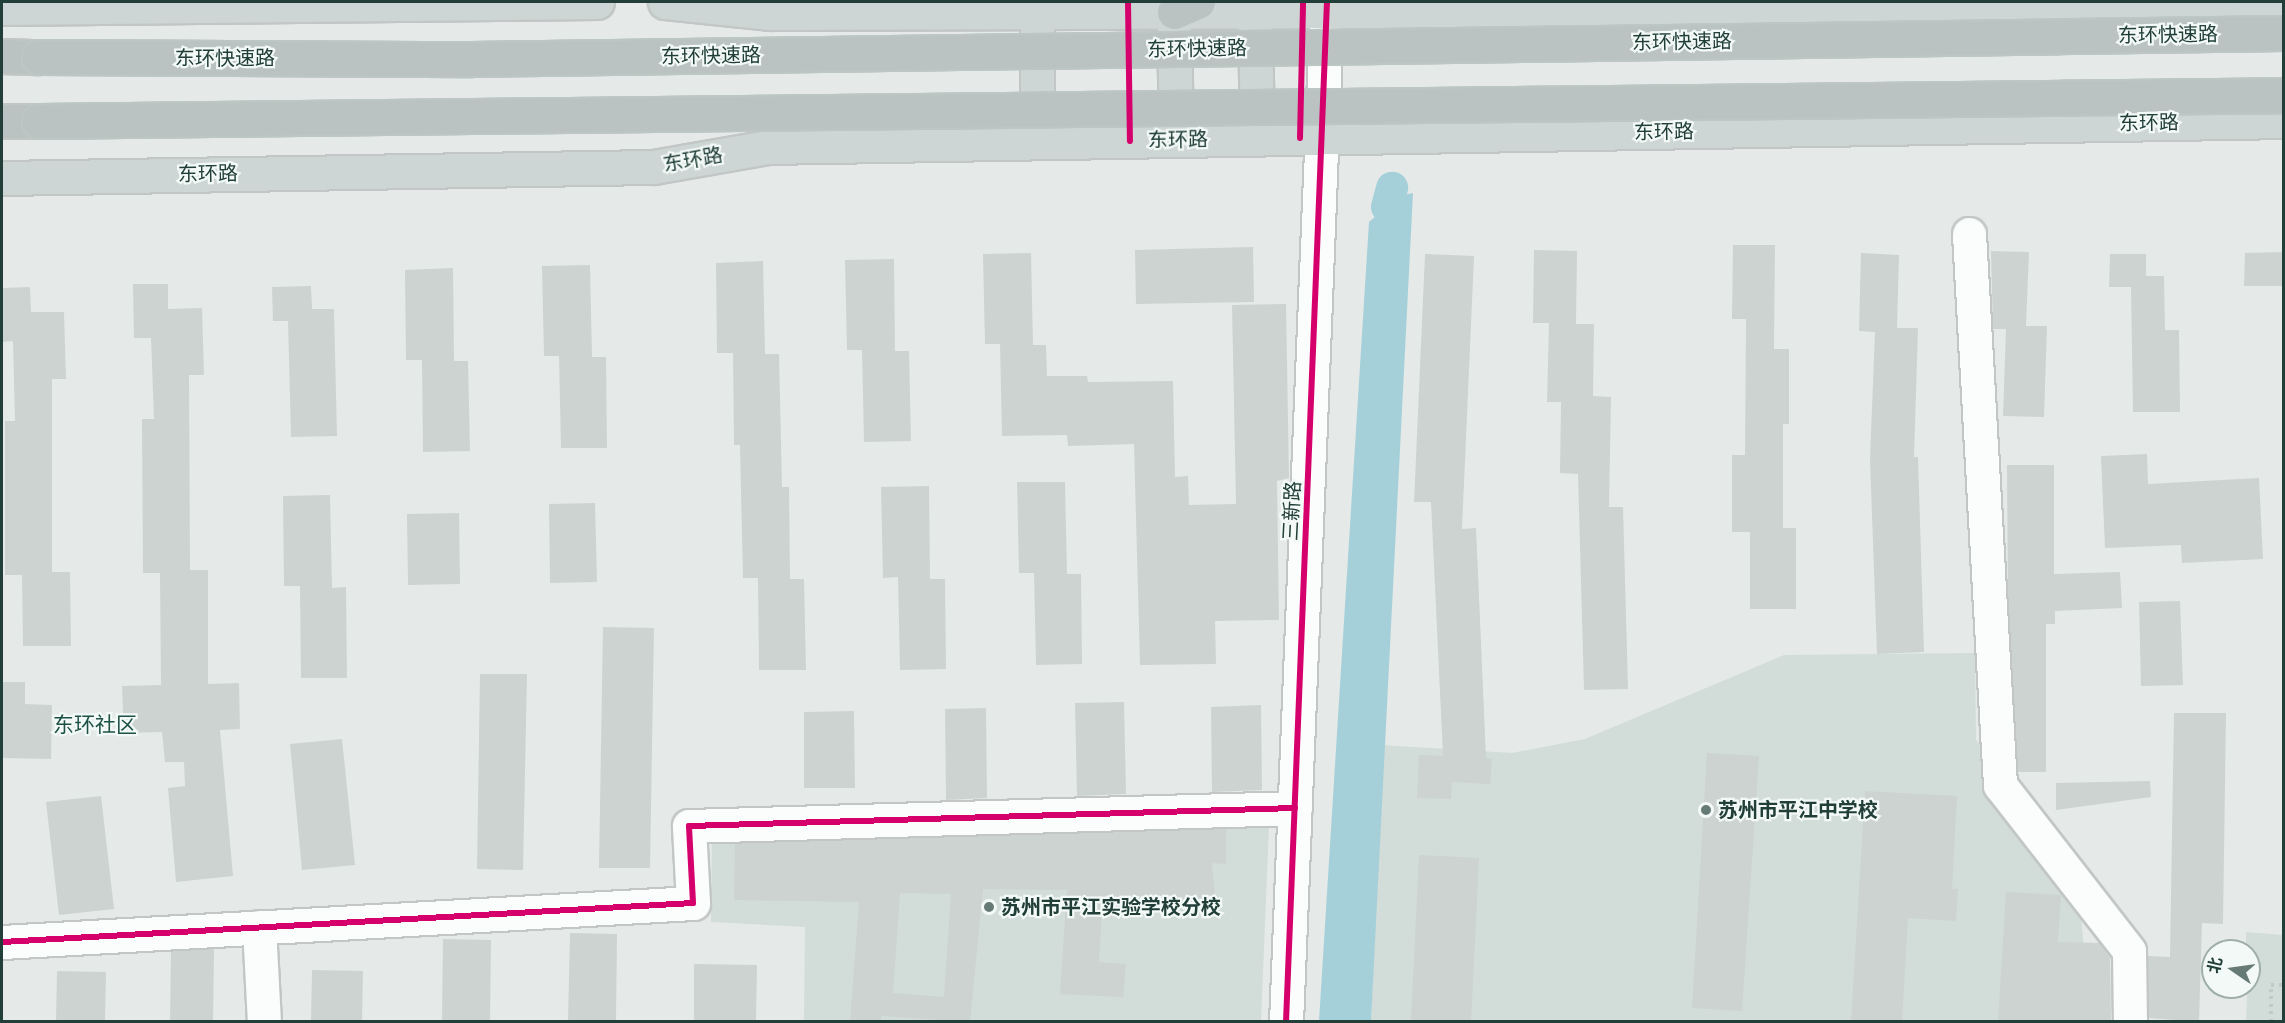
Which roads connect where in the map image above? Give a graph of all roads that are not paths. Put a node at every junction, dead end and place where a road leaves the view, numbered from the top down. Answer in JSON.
{"nodes":[{"id":1,"x":597,"y":2,"type":"edge"},
{"id":2,"x":665,"y":2,"type":"edge"},
{"id":3,"x":2283,"y":2,"type":"edge"},
{"id":4,"x":1182,"y":5,"type":"edge"},
{"id":5,"x":1890,"y":5,"type":"edge"},
{"id":6,"x":1327,"y":6,"type":"edge"},
{"id":7,"x":1255,"y":7,"type":"edge"},
{"id":8,"x":2,"y":8,"type":"edge"},
{"id":9,"x":1036,"y":13,"type":"junction"},
{"id":10,"x":2283,"y":33,"type":"edge"},
{"id":11,"x":2,"y":56,"type":"edge"},
{"id":12,"x":2283,"y":95,"type":"edge"},
{"id":13,"x":2,"y":121,"type":"edge"},
{"id":14,"x":2283,"y":121,"type":"edge"},
{"id":15,"x":1324,"y":137,"type":"junction"},
{"id":16,"x":1257,"y":138,"type":"junction"},
{"id":17,"x":1176,"y":140,"type":"junction"},
{"id":18,"x":1037,"y":142,"type":"junction"},
{"id":19,"x":2,"y":178,"type":"edge"},
{"id":20,"x":1969,"y":234,"type":"dead end"},
{"id":21,"x":1295,"y":808,"type":"junction"},
{"id":22,"x":259,"y":927,"type":"junction"},
{"id":23,"x":2,"y":942,"type":"edge"},
{"id":24,"x":264,"y":1022,"type":"edge"},
{"id":25,"x":1286,"y":1022,"type":"edge"},
{"id":26,"x":2130,"y":1022,"type":"edge"}],
"edges":[{"from":1,"to":8,"type":"main road"},
{"from":2,"to":9,"type":"main road"},
{"from":3,"to":5,"type":"main road"},
{"from":4,"to":7,"type":"main road"},
{"from":4,"to":9,"type":"main road"},
{"from":4,"to":17,"type":"main road"},
{"from":5,"to":6,"type":"main road"},
{"from":6,"to":7,"type":"main road"},
{"from":6,"to":15,"type":"street","name":"三新路"},
{"from":7,"to":16,"type":"main road"},
{"from":9,"to":18,"type":"main road"},
{"from":10,"to":11,"type":"highway","name":"东环快速路","bridge":true},
{"from":12,"to":13,"type":"highway","bridge":true},
{"from":14,"to":15,"type":"main road","name":"东环路"},
{"from":15,"to":16,"type":"main road","name":"东环路"},
{"from":15,"to":21,"type":"street","name":"三新路"},
{"from":16,"to":17,"type":"main road","name":"东环路"},
{"from":17,"to":18,"type":"main road","name":"东环路"},
{"from":18,"to":19,"type":"main road","name":"东环路"},
{"from":20,"to":26,"type":"street"},
{"from":21,"to":22,"type":"street"},
{"from":21,"to":25,"type":"street","name":"三新路"},
{"from":22,"to":23,"type":"street"},
{"from":22,"to":24,"type":"street"}]}
